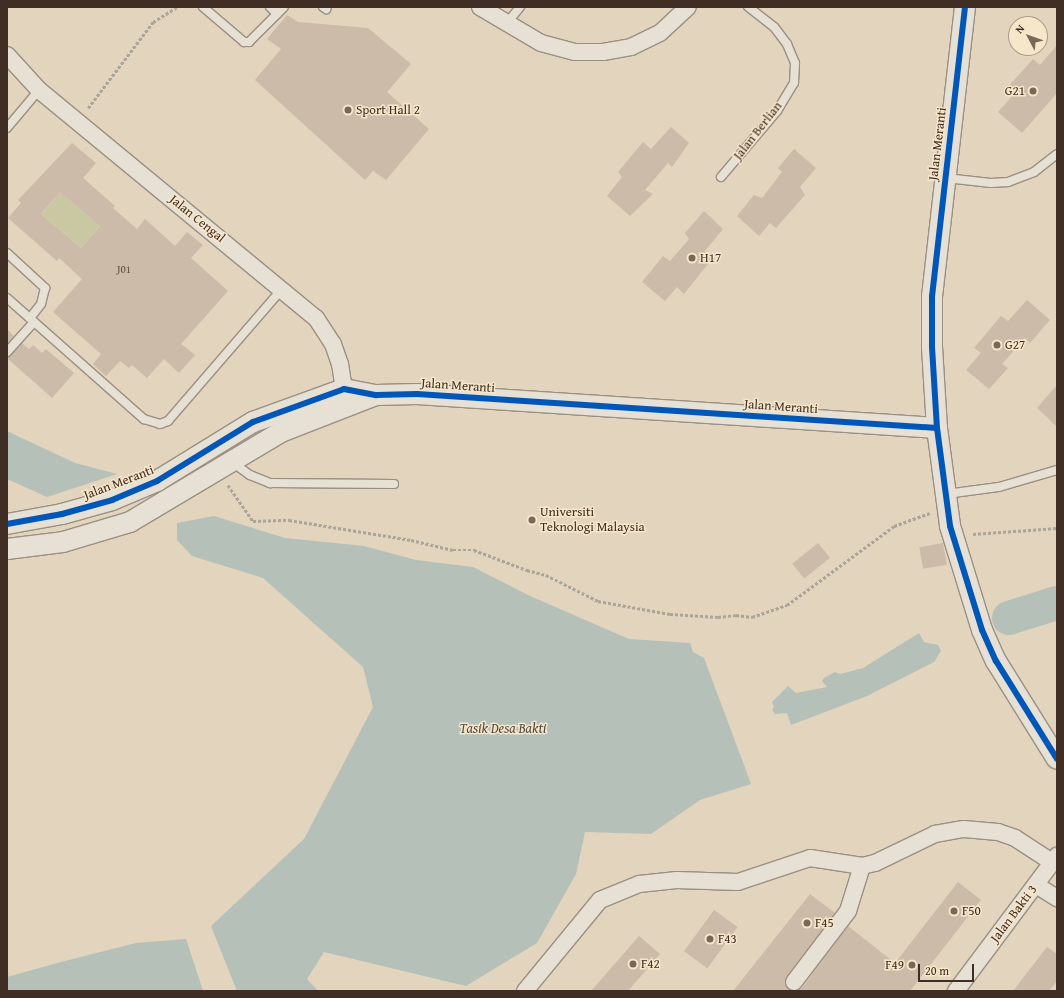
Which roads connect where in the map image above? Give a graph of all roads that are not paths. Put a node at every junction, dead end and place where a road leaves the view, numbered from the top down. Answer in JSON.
{"nodes":[{"id":1,"x":203,"y":7,"type":"edge"},
{"id":2,"x":270,"y":7,"type":"edge"},
{"id":3,"x":284,"y":7,"type":"edge"},
{"id":4,"x":480,"y":7,"type":"edge"},
{"id":5,"x":520,"y":7,"type":"edge"},
{"id":6,"x":688,"y":7,"type":"edge"},
{"id":7,"x":748,"y":7,"type":"edge"},
{"id":8,"x":966,"y":7,"type":"edge"},
{"id":9,"x":277,"y":14,"type":"junction"},
{"id":10,"x":507,"y":23,"type":"junction"},
{"id":11,"x":7,"y":55,"type":"edge"},
{"id":12,"x":39,"y":90,"type":"junction"},
{"id":13,"x":7,"y":128,"type":"edge"},
{"id":14,"x":1057,"y":154,"type":"edge"},
{"id":15,"x":721,"y":177,"type":"dead end"},
{"id":16,"x":945,"y":178,"type":"junction"},
{"id":17,"x":7,"y":253,"type":"edge"},
{"id":18,"x":282,"y":289,"type":"junction"},
{"id":19,"x":7,"y":298,"type":"edge"},
{"id":20,"x":32,"y":320,"type":"junction"},
{"id":21,"x":7,"y":352,"type":"edge"},
{"id":22,"x":344,"y":388,"type":"junction"},
{"id":23,"x":376,"y":395,"type":"junction"},
{"id":24,"x":347,"y":408,"type":"junction"},
{"id":25,"x":937,"y":428,"type":"junction"},
{"id":26,"x":226,"y":466,"type":"junction"},
{"id":27,"x":1057,"y":470,"type":"edge"},
{"id":28,"x":394,"y":484,"type":"dead end"},
{"id":29,"x":946,"y":500,"type":"junction"},
{"id":30,"x":7,"y":524,"type":"edge"},
{"id":31,"x":7,"y":549,"type":"edge"},
{"id":32,"x":1057,"y":759,"type":"edge"},
{"id":33,"x":1055,"y":859,"type":"edge"},
{"id":34,"x":862,"y":866,"type":"junction"},
{"id":35,"x":1036,"y":885,"type":"junction"},
{"id":36,"x":1057,"y":898,"type":"edge"},
{"id":37,"x":794,"y":982,"type":"dead end"},
{"id":38,"x":525,"y":991,"type":"edge"},
{"id":39,"x":956,"y":991,"type":"edge"}],
"edges":[{"from":1,"to":9,"type":"lane"},
{"from":2,"to":9,"type":"lane"},
{"from":3,"to":9,"type":"lane"},
{"from":4,"to":10,"type":"street"},
{"from":5,"to":10,"type":"lane"},
{"from":6,"to":10,"type":"street"},
{"from":7,"to":15,"type":"lane","name":"Jalan Berlian"},
{"from":8,"to":16,"type":"street","name":"Jalan Meranti"},
{"from":11,"to":12,"type":"street","name":"Jalan Cengal"},
{"from":12,"to":13,"type":"lane"},
{"from":12,"to":18,"type":"street","name":"Jalan Cengal"},
{"from":14,"to":16,"type":"lane"},
{"from":16,"to":25,"type":"street","name":"Jalan Meranti"},
{"from":17,"to":20,"type":"lane"},
{"from":18,"to":20,"type":"lane"},
{"from":18,"to":22,"type":"street","name":"Jalan Cengal"},
{"from":19,"to":20,"type":"lane"},
{"from":20,"to":21,"type":"lane"},
{"from":22,"to":23,"type":"street","name":"Jalan Meranti"},
{"from":22,"to":24,"type":"street","name":"Jalan Cengal"},
{"from":22,"to":30,"type":"street","name":"Jalan Meranti"},
{"from":23,"to":24,"type":"street","name":"Jalan Meranti"},
{"from":23,"to":25,"type":"street","name":"Jalan Meranti"},
{"from":24,"to":26,"type":"street","name":"Jalan Meranti"},
{"from":25,"to":29,"type":"street","name":"Jalan Meranti"},
{"from":26,"to":28,"type":"lane"},
{"from":26,"to":31,"type":"street","name":"Jalan Meranti"},
{"from":27,"to":29,"type":"lane"},
{"from":29,"to":32,"type":"street","name":"Jalan Meranti"},
{"from":33,"to":34,"type":"street"},
{"from":33,"to":35,"type":"street","name":"Jalan Bakti 3"},
{"from":34,"to":37,"type":"street"},
{"from":34,"to":38,"type":"street"},
{"from":35,"to":36,"type":"street"},
{"from":35,"to":39,"type":"street","name":"Jalan Bakti 3"}]}
